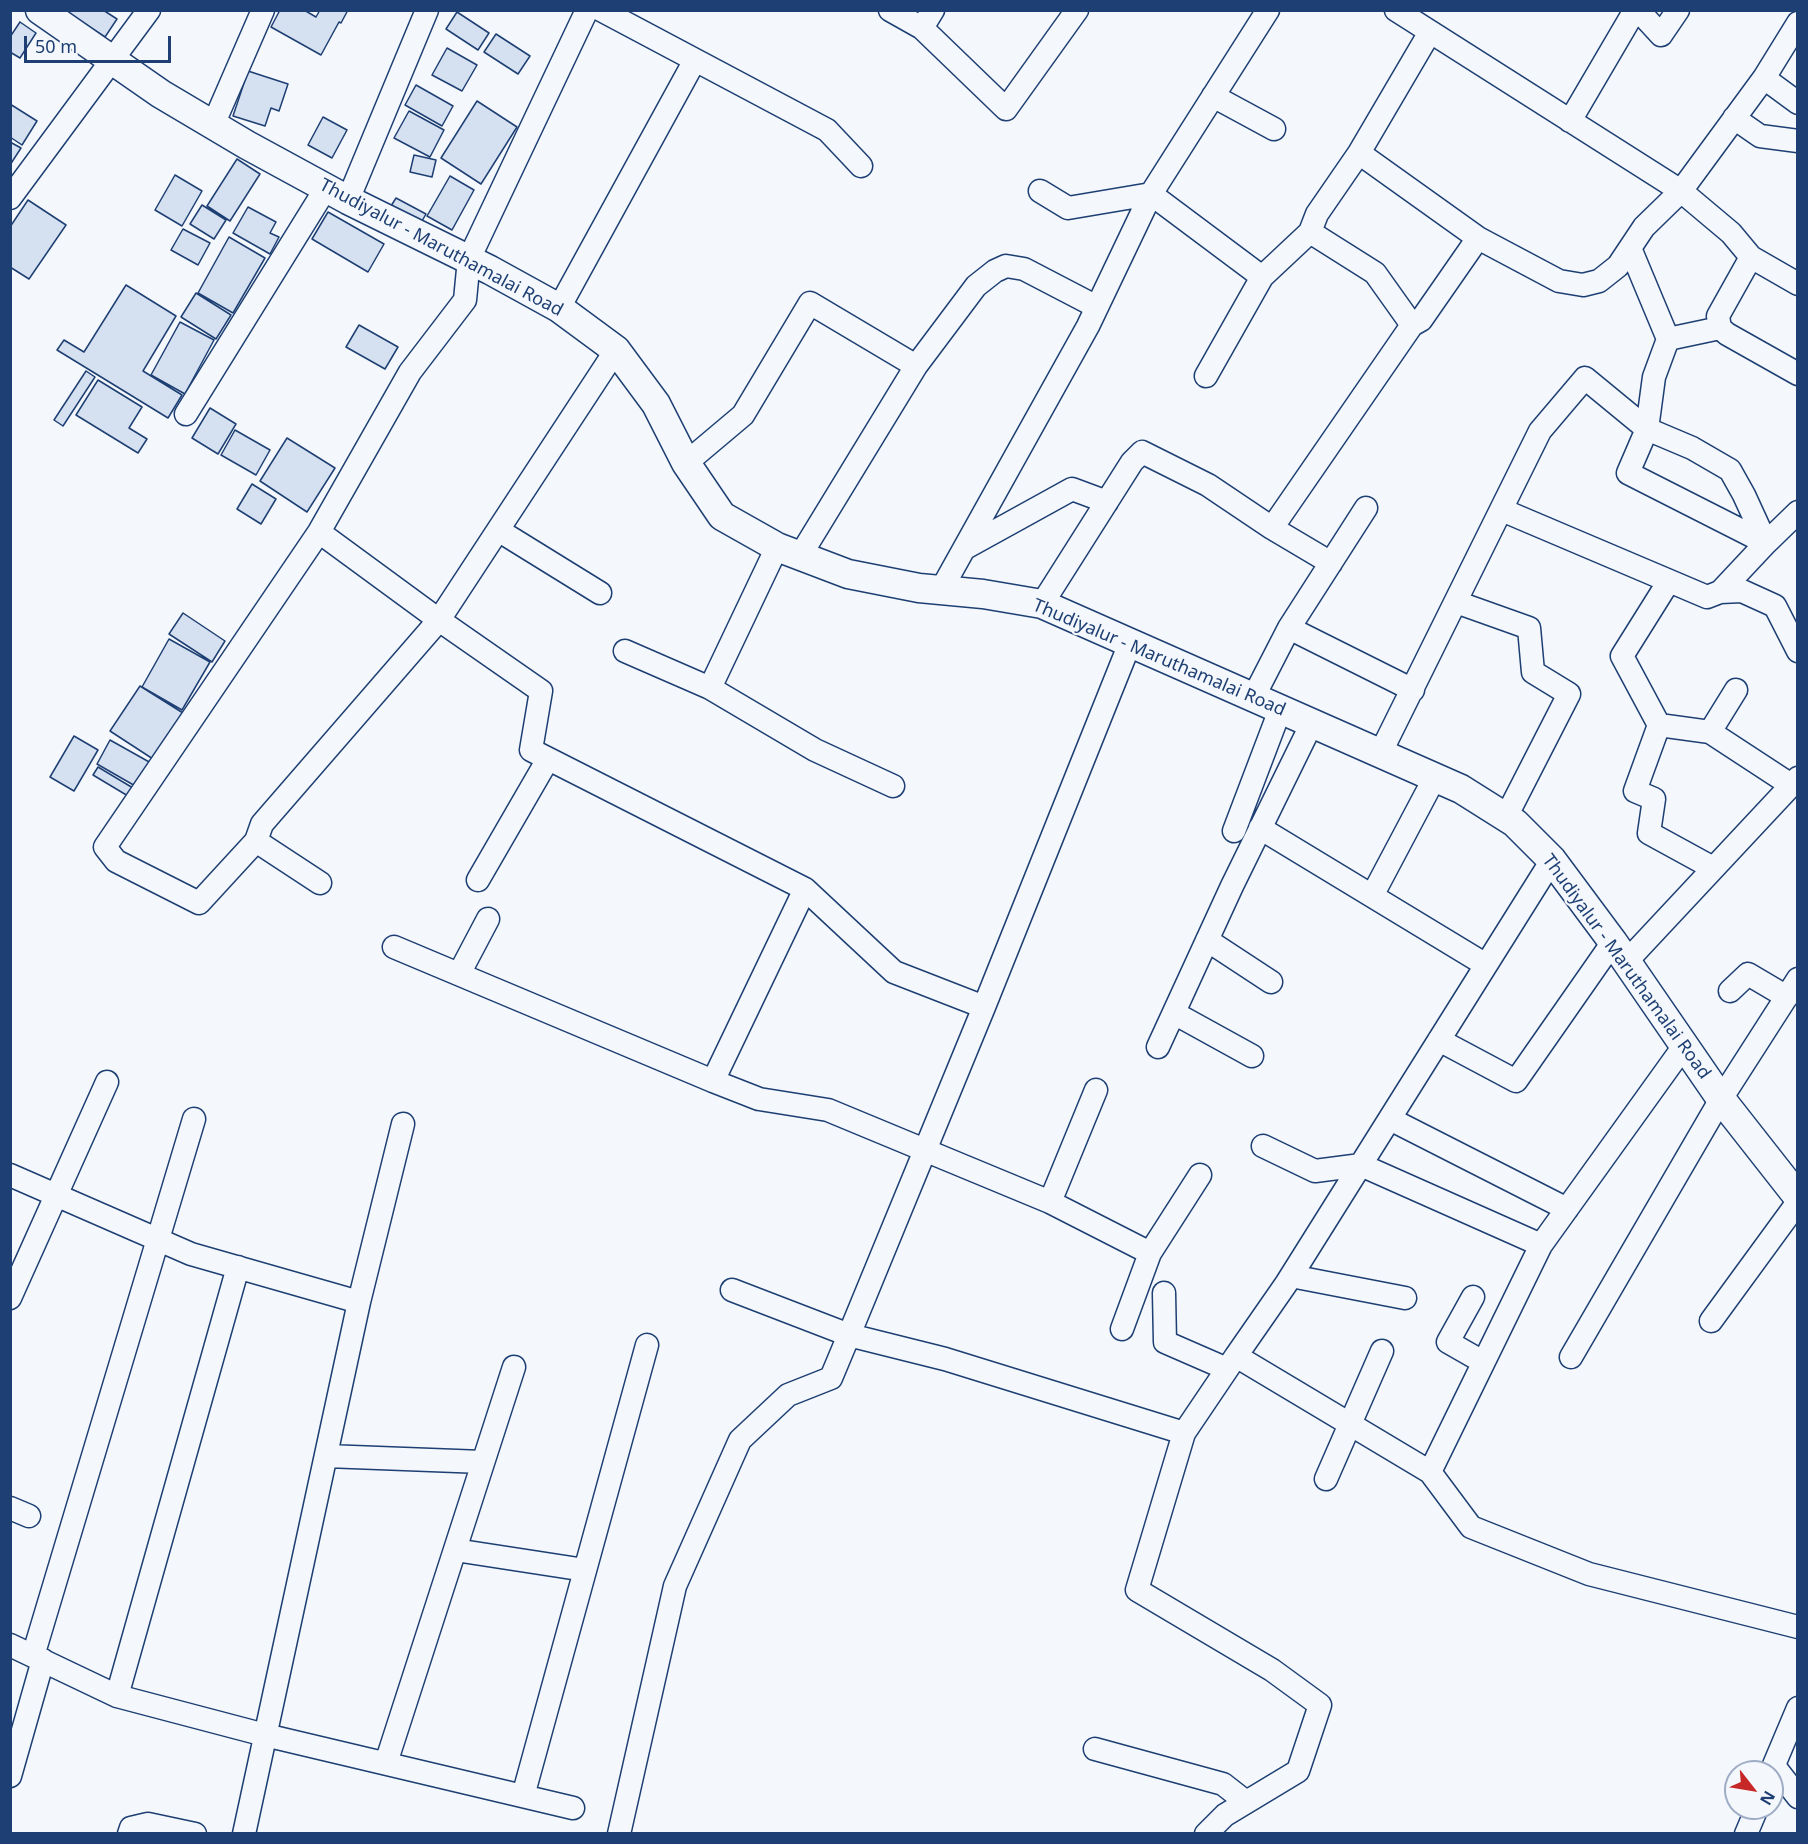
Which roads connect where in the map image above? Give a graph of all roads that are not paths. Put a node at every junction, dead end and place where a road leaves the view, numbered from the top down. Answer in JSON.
{"nodes":[{"id":1,"x":40,"y":10,"type":"edge"},
{"id":2,"x":149,"y":10,"type":"edge"},
{"id":3,"x":263,"y":10,"type":"edge"},
{"id":4,"x":427,"y":10,"type":"edge"},
{"id":5,"x":587,"y":10,"type":"edge"},
{"id":6,"x":601,"y":10,"type":"edge"},
{"id":7,"x":890,"y":10,"type":"edge"},
{"id":8,"x":1077,"y":10,"type":"edge"},
{"id":9,"x":1268,"y":10,"type":"edge"},
{"id":10,"x":1396,"y":10,"type":"edge"},
{"id":11,"x":1636,"y":10,"type":"edge"},
{"id":12,"x":1678,"y":10,"type":"edge"},
{"id":13,"x":927,"y":19,"type":"edge"},
{"id":14,"x":1797,"y":23,"type":"edge"},
{"id":15,"x":1430,"y":32,"type":"junction"},
{"id":16,"x":695,"y":60,"type":"junction"},
{"id":17,"x":113,"y":62,"type":"junction"},
{"id":18,"x":1764,"y":78,"type":"junction"},
{"id":19,"x":1213,"y":96,"type":"junction"},
{"id":20,"x":1797,"y":103,"type":"edge"},
{"id":21,"x":1734,"y":118,"type":"junction"},
{"id":22,"x":1570,"y":121,"type":"junction"},
{"id":23,"x":213,"y":125,"type":"junction"},
{"id":24,"x":1274,"y":129,"type":"dead end"},
{"id":25,"x":1797,"y":141,"type":"edge"},
{"id":26,"x":1359,"y":153,"type":"junction"},
{"id":27,"x":861,"y":166,"type":"dead end"},
{"id":28,"x":1040,"y":191,"type":"dead end"},
{"id":29,"x":1681,"y":191,"type":"junction"},
{"id":30,"x":337,"y":194,"type":"junction"},
{"id":31,"x":1150,"y":194,"type":"junction"},
{"id":32,"x":10,"y":198,"type":"edge"},
{"id":33,"x":1310,"y":232,"type":"junction"},
{"id":34,"x":1478,"y":238,"type":"junction"},
{"id":35,"x":1630,"y":248,"type":"junction"},
{"id":36,"x":1751,"y":257,"type":"junction"},
{"id":37,"x":469,"y":259,"type":"junction"},
{"id":38,"x":1262,"y":278,"type":"junction"},
{"id":39,"x":1797,"y":284,"type":"edge"},
{"id":40,"x":1097,"y":307,"type":"junction"},
{"id":41,"x":560,"y":308,"type":"junction"},
{"id":42,"x":1412,"y":325,"type":"junction"},
{"id":43,"x":1720,"y":328,"type":"junction"},
{"id":44,"x":1668,"y":339,"type":"junction"},
{"id":45,"x":616,"y":350,"type":"junction"},
{"id":46,"x":916,"y":366,"type":"junction"},
{"id":47,"x":1797,"y":374,"type":"edge"},
{"id":48,"x":1206,"y":376,"type":"dead end"},
{"id":49,"x":186,"y":414,"type":"dead end"},
{"id":50,"x":1647,"y":429,"type":"junction"},
{"id":51,"x":687,"y":463,"type":"junction"},
{"id":52,"x":1107,"y":502,"type":"junction"},
{"id":53,"x":1366,"y":508,"type":"dead end"},
{"id":54,"x":1502,"y":510,"type":"junction"},
{"id":55,"x":1797,"y":512,"type":"edge"},
{"id":56,"x":1272,"y":528,"type":"junction"},
{"id":57,"x":498,"y":530,"type":"junction"},
{"id":58,"x":319,"y":532,"type":"junction"},
{"id":59,"x":1766,"y":543,"type":"junction"},
{"id":60,"x":964,"y":548,"type":"junction"},
{"id":61,"x":789,"y":552,"type":"junction"},
{"id":62,"x":1330,"y":563,"type":"junction"},
{"id":63,"x":1669,"y":580,"type":"junction"},
{"id":64,"x":941,"y":590,"type":"junction"},
{"id":65,"x":1720,"y":592,"type":"junction"},
{"id":66,"x":600,"y":593,"type":"dead end"},
{"id":67,"x":1456,"y":602,"type":"junction"},
{"id":68,"x":1042,"y":604,"type":"junction"},
{"id":69,"x":439,"y":620,"type":"junction"},
{"id":70,"x":1289,"y":628,"type":"junction"},
{"id":71,"x":1130,"y":644,"type":"junction"},
{"id":72,"x":625,"y":651,"type":"dead end"},
{"id":73,"x":1797,"y":651,"type":"edge"},
{"id":74,"x":711,"y":688,"type":"junction"},
{"id":75,"x":1413,"y":690,"type":"junction"},
{"id":76,"x":1736,"y":690,"type":"dead end"},
{"id":77,"x":1253,"y":698,"type":"junction"},
{"id":78,"x":1280,"y":710,"type":"junction"},
{"id":79,"x":1312,"y":723,"type":"junction"},
{"id":80,"x":1659,"y":725,"type":"junction"},
{"id":81,"x":1710,"y":732,"type":"junction"},
{"id":82,"x":1380,"y":754,"type":"junction"},
{"id":83,"x":548,"y":759,"type":"junction"},
{"id":84,"x":1435,"y":777,"type":"junction"},
{"id":85,"x":1794,"y":782,"type":"edge"},
{"id":86,"x":893,"y":786,"type":"dead end"},
{"id":87,"x":1506,"y":817,"type":"junction"},
{"id":88,"x":1260,"y":828,"type":"junction"},
{"id":89,"x":1234,"y":831,"type":"dead end"},
{"id":90,"x":255,"y":841,"type":"junction"},
{"id":91,"x":1552,"y":860,"type":"junction"},
{"id":92,"x":1713,"y":868,"type":"junction"},
{"id":93,"x":478,"y":880,"type":"dead end"},
{"id":94,"x":320,"y":883,"type":"dead end"},
{"id":95,"x":805,"y":889,"type":"junction"},
{"id":96,"x":1372,"y":896,"type":"junction"},
{"id":97,"x":488,"y":919,"type":"dead end"},
{"id":98,"x":1207,"y":940,"type":"junction"},
{"id":99,"x":394,"y":947,"type":"dead end"},
{"id":100,"x":1619,"y":952,"type":"junction"},
{"id":101,"x":1486,"y":965,"type":"junction"},
{"id":102,"x":459,"y":974,"type":"junction"},
{"id":103,"x":1271,"y":982,"type":"dead end"},
{"id":104,"x":1792,"y":988,"type":"edge"},
{"id":105,"x":1730,"y":991,"type":"dead end"},
{"id":106,"x":984,"y":1007,"type":"junction"},
{"id":107,"x":1174,"y":1013,"type":"junction"},
{"id":108,"x":1439,"y":1040,"type":"junction"},
{"id":109,"x":1684,"y":1046,"type":"junction"},
{"id":110,"x":1158,"y":1047,"type":"dead end"},
{"id":111,"x":1252,"y":1056,"type":"dead end"},
{"id":112,"x":713,"y":1081,"type":"junction"},
{"id":113,"x":106,"y":1082,"type":"dead end"},
{"id":114,"x":1096,"y":1089,"type":"dead end"},
{"id":115,"x":1721,"y":1099,"type":"junction"},
{"id":116,"x":194,"y":1119,"type":"dead end"},
{"id":117,"x":1389,"y":1119,"type":"junction"},
{"id":118,"x":403,"y":1124,"type":"dead end"},
{"id":119,"x":1263,"y":1146,"type":"dead end"},
{"id":120,"x":925,"y":1151,"type":"junction"},
{"id":121,"x":1361,"y":1165,"type":"junction"},
{"id":122,"x":10,"y":1175,"type":"edge"},
{"id":123,"x":1200,"y":1175,"type":"dead end"},
{"id":124,"x":1795,"y":1188,"type":"edge"},
{"id":125,"x":56,"y":1196,"type":"junction"},
{"id":126,"x":1050,"y":1202,"type":"junction"},
{"id":127,"x":1567,"y":1209,"type":"junction"},
{"id":128,"x":157,"y":1239,"type":"junction"},
{"id":129,"x":1540,"y":1245,"type":"junction"},
{"id":130,"x":1150,"y":1253,"type":"junction"},
{"id":131,"x":238,"y":1267,"type":"junction"},
{"id":132,"x":1291,"y":1276,"type":"junction"},
{"id":133,"x":732,"y":1290,"type":"dead end"},
{"id":134,"x":1164,"y":1293,"type":"dead end"},
{"id":135,"x":1473,"y":1297,"type":"dead end"},
{"id":136,"x":10,"y":1298,"type":"edge"},
{"id":137,"x":1405,"y":1298,"type":"dead end"},
{"id":138,"x":359,"y":1302,"type":"junction"},
{"id":139,"x":1711,"y":1322,"type":"dead end"},
{"id":140,"x":1122,"y":1329,"type":"dead end"},
{"id":141,"x":849,"y":1335,"type":"junction"},
{"id":142,"x":647,"y":1345,"type":"dead end"},
{"id":143,"x":1382,"y":1351,"type":"dead end"},
{"id":144,"x":1571,"y":1357,"type":"dead end"},
{"id":145,"x":1232,"y":1362,"type":"junction"},
{"id":146,"x":1484,"y":1362,"type":"junction"},
{"id":147,"x":514,"y":1367,"type":"dead end"},
{"id":148,"x":1350,"y":1424,"type":"junction"},
{"id":149,"x":1184,"y":1433,"type":"junction"},
{"id":150,"x":326,"y":1456,"type":"junction"},
{"id":151,"x":483,"y":1462,"type":"junction"},
{"id":152,"x":1430,"y":1472,"type":"junction"},
{"id":153,"x":1326,"y":1479,"type":"dead end"},
{"id":154,"x":455,"y":1550,"type":"junction"},
{"id":155,"x":585,"y":1570,"type":"junction"},
{"id":156,"x":1797,"y":1627,"type":"edge"},
{"id":157,"x":10,"y":1645,"type":"edge"},
{"id":158,"x":38,"y":1658,"type":"junction"},
{"id":159,"x":117,"y":1696,"type":"junction"},
{"id":160,"x":1797,"y":1708,"type":"edge"},
{"id":161,"x":265,"y":1735,"type":"junction"},
{"id":162,"x":1095,"y":1749,"type":"dead end"},
{"id":163,"x":1777,"y":1760,"type":"edge"},
{"id":164,"x":386,"y":1763,"type":"junction"},
{"id":165,"x":10,"y":1776,"type":"edge"},
{"id":166,"x":1784,"y":1782,"type":"edge"},
{"id":167,"x":523,"y":1796,"type":"junction"},
{"id":168,"x":1797,"y":1797,"type":"edge"},
{"id":169,"x":1246,"y":1802,"type":"junction"},
{"id":170,"x":573,"y":1808,"type":"dead end"},
{"id":171,"x":129,"y":1833,"type":"edge"},
{"id":172,"x":195,"y":1833,"type":"edge"},
{"id":173,"x":244,"y":1833,"type":"edge"},
{"id":174,"x":619,"y":1833,"type":"edge"},
{"id":175,"x":1206,"y":1833,"type":"edge"}],
"edges":[{"from":1,"to":17,"type":"main road","name":"Thudiyalur - Maruthamalai Road"},
{"from":2,"to":17,"type":"street"},
{"from":3,"to":23,"type":"street"},
{"from":4,"to":30,"type":"street"},
{"from":5,"to":37,"type":"street"},
{"from":6,"to":16,"type":"street"},
{"from":7,"to":13,"type":"street"},
{"from":8,"to":13,"type":"street"},
{"from":9,"to":19,"type":"street"},
{"from":10,"to":15,"type":"street"},
{"from":11,"to":12,"type":"street"},
{"from":11,"to":22,"type":"street"},
{"from":14,"to":18,"type":"street"},
{"from":15,"to":22,"type":"street"},
{"from":15,"to":26,"type":"street"},
{"from":16,"to":27,"type":"street"},
{"from":16,"to":41,"type":"street"},
{"from":17,"to":23,"type":"main road","name":"Thudiyalur - Maruthamalai Road"},
{"from":17,"to":32,"type":"street"},
{"from":18,"to":20,"type":"street"},
{"from":18,"to":21,"type":"street"},
{"from":19,"to":24,"type":"street"},
{"from":19,"to":31,"type":"street"},
{"from":21,"to":25,"type":"street"},
{"from":21,"to":29,"type":"street"},
{"from":22,"to":29,"type":"street"},
{"from":23,"to":30,"type":"main road","name":"Thudiyalur - Maruthamalai Road"},
{"from":26,"to":33,"type":"street"},
{"from":26,"to":34,"type":"street"},
{"from":28,"to":31,"type":"street"},
{"from":29,"to":35,"type":"street"},
{"from":29,"to":36,"type":"street"},
{"from":30,"to":37,"type":"main road","name":"Thudiyalur - Maruthamalai Road"},
{"from":30,"to":49,"type":"street"},
{"from":31,"to":38,"type":"street"},
{"from":31,"to":40,"type":"street"},
{"from":33,"to":38,"type":"street"},
{"from":33,"to":42,"type":"street"},
{"from":34,"to":35,"type":"street"},
{"from":34,"to":42,"type":"street"},
{"from":35,"to":44,"type":"street"},
{"from":36,"to":39,"type":"street"},
{"from":36,"to":43,"type":"street"},
{"from":37,"to":41,"type":"main road","name":"Thudiyalur - Maruthamalai Road"},
{"from":37,"to":58,"type":"street"},
{"from":38,"to":48,"type":"street"},
{"from":40,"to":46,"type":"street"},
{"from":40,"to":60,"type":"street"},
{"from":41,"to":45,"type":"main road","name":"Thudiyalur - Maruthamalai Road"},
{"from":42,"to":56,"type":"street"},
{"from":43,"to":44,"type":"street"},
{"from":43,"to":47,"type":"street"},
{"from":44,"to":50,"type":"street"},
{"from":45,"to":51,"type":"main road","name":"Thudiyalur - Maruthamalai Road"},
{"from":45,"to":57,"type":"street"},
{"from":46,"to":51,"type":"street"},
{"from":46,"to":61,"type":"street"},
{"from":50,"to":54,"type":"street"},
{"from":50,"to":59,"type":"street"},
{"from":50,"to":59,"type":"street"},
{"from":51,"to":61,"type":"main road","name":"Thudiyalur - Maruthamalai Road"},
{"from":52,"to":56,"type":"street"},
{"from":52,"to":60,"type":"street"},
{"from":52,"to":68,"type":"street"},
{"from":53,"to":62,"type":"street"},
{"from":54,"to":63,"type":"street"},
{"from":54,"to":67,"type":"street"},
{"from":55,"to":59,"type":"street"},
{"from":56,"to":62,"type":"street"},
{"from":57,"to":66,"type":"street"},
{"from":57,"to":69,"type":"street"},
{"from":58,"to":69,"type":"street"},
{"from":58,"to":90,"type":"street"},
{"from":59,"to":65,"type":"street"},
{"from":60,"to":64,"type":"street"},
{"from":61,"to":64,"type":"main road","name":"Thudiyalur - Maruthamalai Road"},
{"from":61,"to":74,"type":"street"},
{"from":62,"to":70,"type":"street"},
{"from":63,"to":65,"type":"street"},
{"from":63,"to":80,"type":"street"},
{"from":64,"to":68,"type":"main road","name":"Thudiyalur - Maruthamalai Road"},
{"from":65,"to":73,"type":"street"},
{"from":67,"to":75,"type":"street"},
{"from":67,"to":87,"type":"street"},
{"from":68,"to":71,"type":"main road","name":"Thudiyalur - Maruthamalai Road"},
{"from":69,"to":83,"type":"street"},
{"from":69,"to":90,"type":"street"},
{"from":70,"to":75,"type":"street"},
{"from":70,"to":77,"type":"street"},
{"from":71,"to":77,"type":"main road","name":"Thudiyalur - Maruthamalai Road"},
{"from":71,"to":106,"type":"street"},
{"from":72,"to":74,"type":"street"},
{"from":74,"to":86,"type":"street"},
{"from":75,"to":82,"type":"street"},
{"from":76,"to":81,"type":"street"},
{"from":77,"to":78,"type":"main road","name":"Thudiyalur - Maruthamalai Road"},
{"from":78,"to":79,"type":"main road","name":"Thudiyalur - Maruthamalai Road"},
{"from":78,"to":89,"type":"street"},
{"from":79,"to":82,"type":"main road","name":"Thudiyalur - Maruthamalai Road"},
{"from":79,"to":88,"type":"street"},
{"from":80,"to":81,"type":"street"},
{"from":80,"to":92,"type":"street"},
{"from":81,"to":85,"type":"street"},
{"from":82,"to":84,"type":"main road","name":"Thudiyalur - Maruthamalai Road"},
{"from":83,"to":93,"type":"street"},
{"from":83,"to":95,"type":"street"},
{"from":84,"to":87,"type":"main road","name":"Thudiyalur - Maruthamalai Road"},
{"from":84,"to":96,"type":"street"},
{"from":85,"to":92,"type":"street"},
{"from":87,"to":91,"type":"main road","name":"Thudiyalur - Maruthamalai Road"},
{"from":88,"to":96,"type":"street"},
{"from":88,"to":98,"type":"street"},
{"from":90,"to":94,"type":"street"},
{"from":91,"to":100,"type":"main road","name":"Thudiyalur - Maruthamalai Road"},
{"from":91,"to":101,"type":"street"},
{"from":92,"to":100,"type":"street"},
{"from":95,"to":106,"type":"street"},
{"from":95,"to":112,"type":"street"},
{"from":96,"to":101,"type":"street"},
{"from":97,"to":102,"type":"street"},
{"from":98,"to":103,"type":"street"},
{"from":98,"to":107,"type":"street"},
{"from":99,"to":102,"type":"street"},
{"from":100,"to":108,"type":"street"},
{"from":100,"to":109,"type":"main road","name":"Thudiyalur - Maruthamalai Road"},
{"from":101,"to":108,"type":"street"},
{"from":102,"to":112,"type":"street"},
{"from":104,"to":105,"type":"street"},
{"from":104,"to":115,"type":"street"},
{"from":106,"to":120,"type":"street"},
{"from":107,"to":110,"type":"street"},
{"from":107,"to":111,"type":"street"},
{"from":108,"to":117,"type":"street"},
{"from":109,"to":115,"type":"main road","name":"Thudiyalur - Maruthamalai Road"},
{"from":109,"to":127,"type":"street"},
{"from":112,"to":120,"type":"street"},
{"from":113,"to":125,"type":"street"},
{"from":114,"to":126,"type":"street"},
{"from":115,"to":124,"type":"main road","name":"Thudiyalur - Maruthamalai Road"},
{"from":115,"to":144,"type":"street"},
{"from":116,"to":128,"type":"street"},
{"from":117,"to":121,"type":"street"},
{"from":117,"to":127,"type":"street"},
{"from":118,"to":138,"type":"street"},
{"from":119,"to":121,"type":"street"},
{"from":120,"to":126,"type":"street"},
{"from":120,"to":141,"type":"street"},
{"from":121,"to":129,"type":"street"},
{"from":121,"to":132,"type":"street"},
{"from":122,"to":125,"type":"street"},
{"from":123,"to":130,"type":"street"},
{"from":124,"to":139,"type":"street"},
{"from":125,"to":128,"type":"street"},
{"from":125,"to":136,"type":"street"},
{"from":126,"to":130,"type":"street"},
{"from":127,"to":129,"type":"street"},
{"from":128,"to":131,"type":"street"},
{"from":128,"to":158,"type":"street"},
{"from":129,"to":146,"type":"street"},
{"from":130,"to":140,"type":"street"},
{"from":131,"to":138,"type":"street"},
{"from":131,"to":159,"type":"street"},
{"from":132,"to":137,"type":"street"},
{"from":132,"to":145,"type":"street"},
{"from":133,"to":141,"type":"street"},
{"from":134,"to":145,"type":"street"},
{"from":135,"to":146,"type":"street"},
{"from":138,"to":150,"type":"street"},
{"from":141,"to":149,"type":"street"},
{"from":141,"to":174,"type":"street"},
{"from":142,"to":155,"type":"street"},
{"from":143,"to":148,"type":"street"},
{"from":145,"to":148,"type":"street"},
{"from":145,"to":149,"type":"street"},
{"from":146,"to":152,"type":"street"},
{"from":147,"to":151,"type":"street"},
{"from":148,"to":152,"type":"street"},
{"from":148,"to":153,"type":"street"},
{"from":149,"to":169,"type":"street"},
{"from":150,"to":151,"type":"street"},
{"from":150,"to":161,"type":"street"},
{"from":151,"to":154,"type":"street"},
{"from":152,"to":156,"type":"street"},
{"from":154,"to":155,"type":"street"},
{"from":154,"to":164,"type":"street"},
{"from":155,"to":167,"type":"street"},
{"from":157,"to":158,"type":"street"},
{"from":158,"to":159,"type":"street"},
{"from":158,"to":165,"type":"street"},
{"from":159,"to":161,"type":"street"},
{"from":160,"to":163,"type":"street"},
{"from":161,"to":164,"type":"street"},
{"from":161,"to":173,"type":"street"},
{"from":162,"to":169,"type":"street"},
{"from":164,"to":167,"type":"street"},
{"from":166,"to":168,"type":"street"},
{"from":167,"to":170,"type":"street"},
{"from":169,"to":175,"type":"street"},
{"from":171,"to":172,"type":"street"}]}
